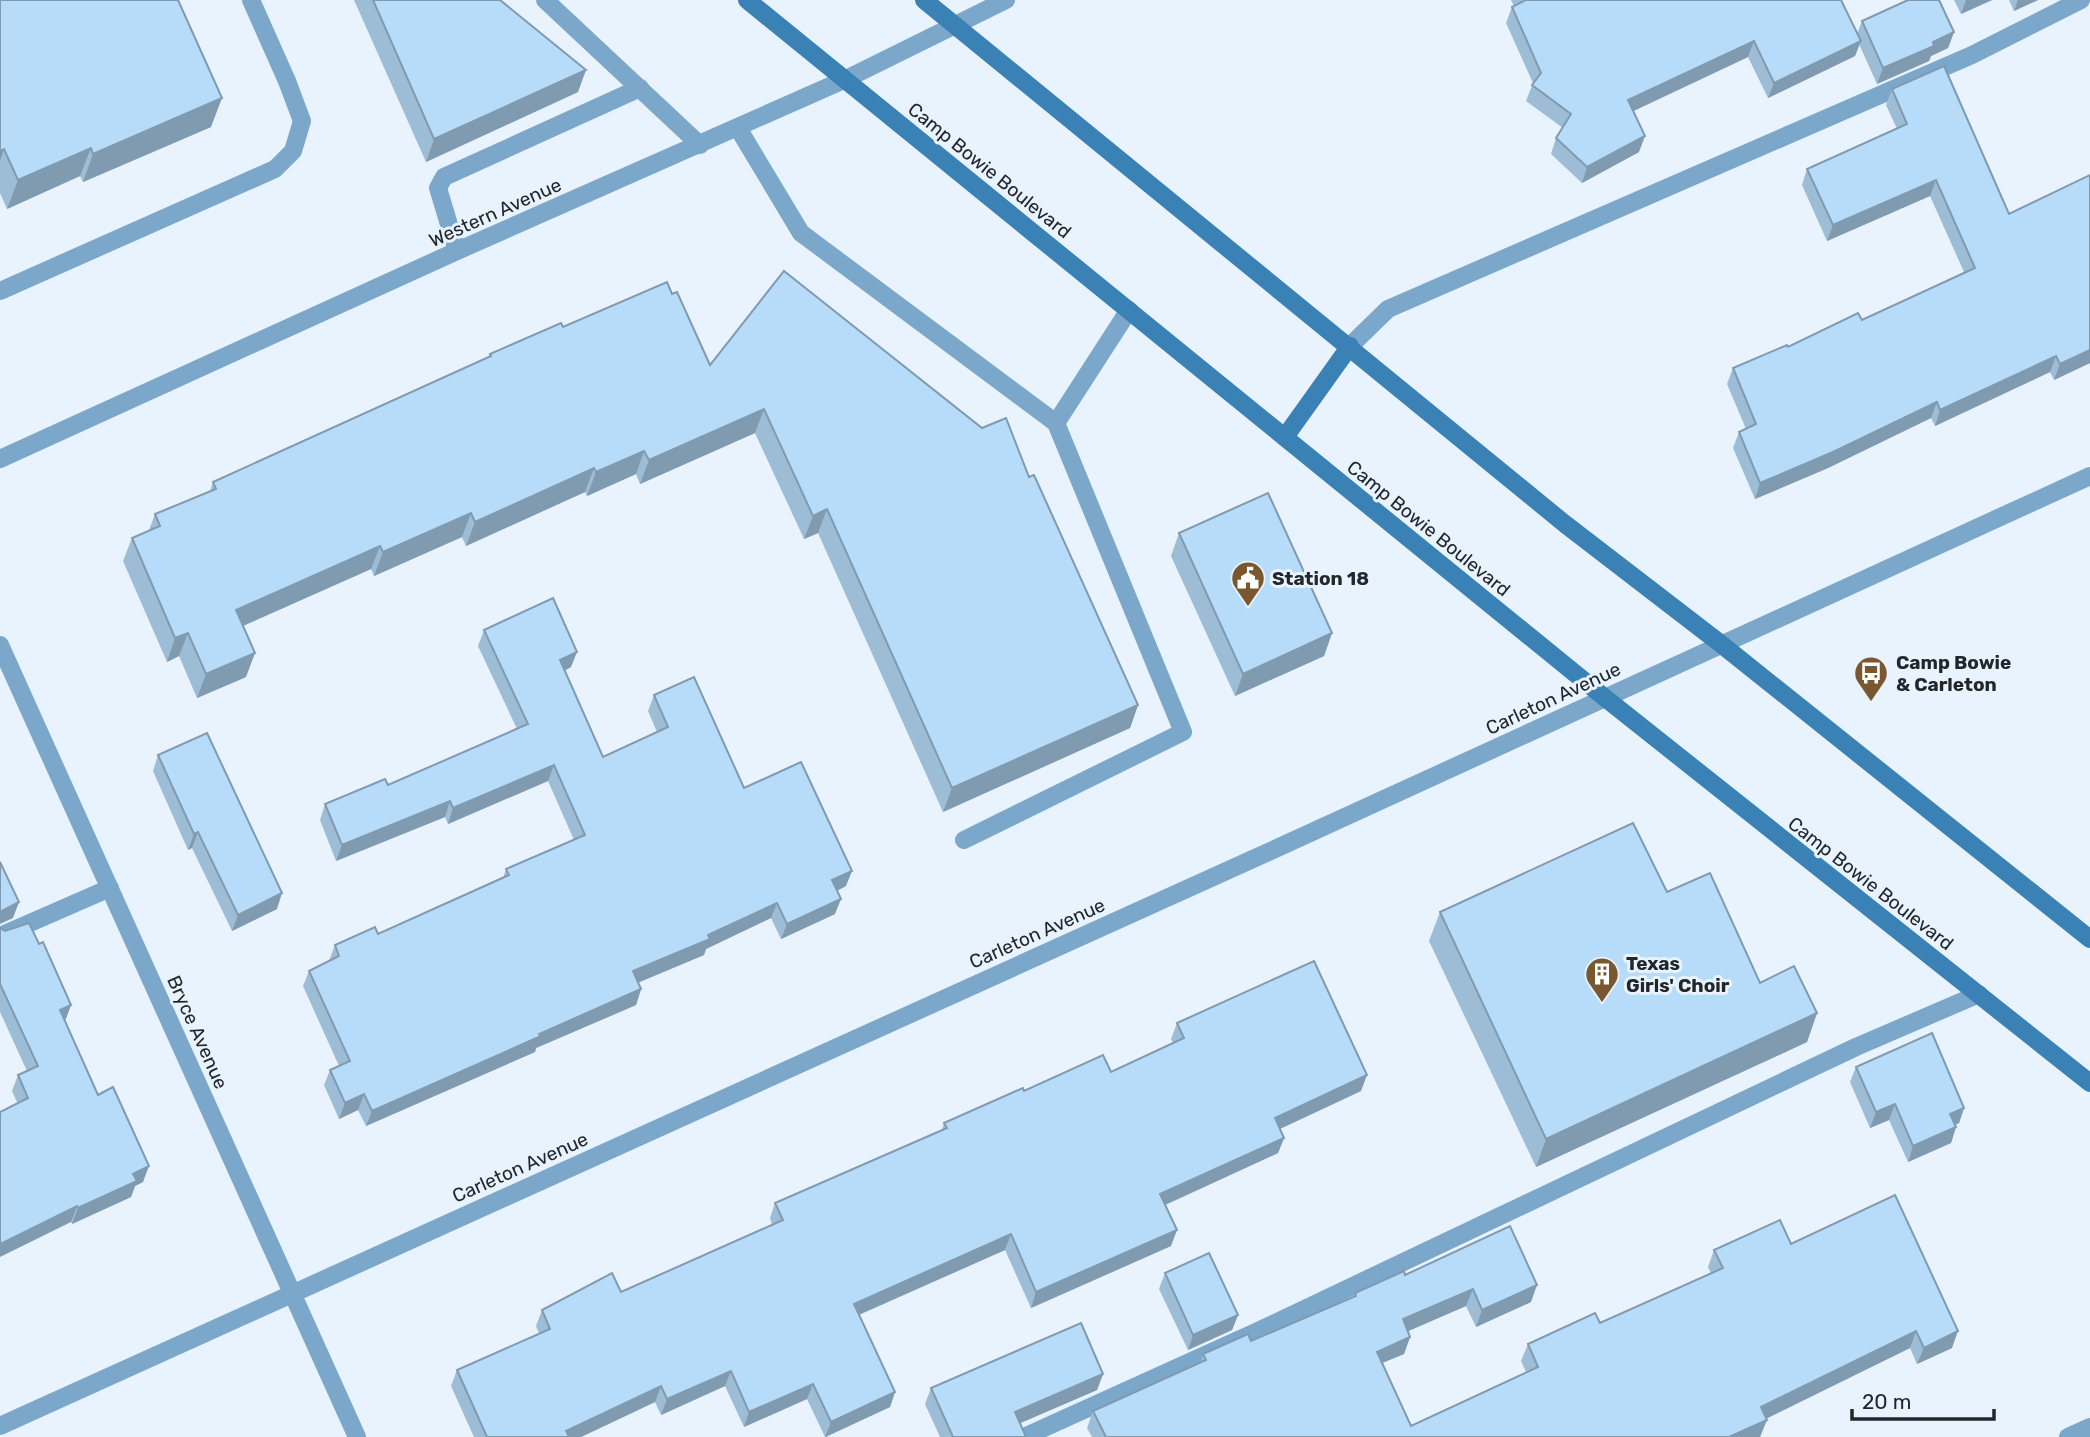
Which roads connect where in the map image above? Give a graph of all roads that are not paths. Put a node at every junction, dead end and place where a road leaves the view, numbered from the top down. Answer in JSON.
{"nodes":[{"id":1,"x":251,"y":0,"type":"edge"},
{"id":2,"x":545,"y":0,"type":"edge"},
{"id":3,"x":747,"y":0,"type":"edge"},
{"id":4,"x":924,"y":0,"type":"edge"},
{"id":5,"x":1006,"y":0,"type":"edge"},
{"id":6,"x":2081,"y":0,"type":"edge"},
{"id":7,"x":953,"y":24,"type":"junction"},
{"id":8,"x":846,"y":79,"type":"junction"},
{"id":9,"x":640,"y":88,"type":"junction"},
{"id":10,"x":738,"y":128,"type":"junction"},
{"id":11,"x":701,"y":145,"type":"junction"},
{"id":12,"x":457,"y":251,"type":"junction"},
{"id":13,"x":0,"y":291,"type":"edge"},
{"id":14,"x":1129,"y":310,"type":"junction"},
{"id":15,"x":1350,"y":346,"type":"junction"},
{"id":16,"x":1056,"y":423,"type":"junction"},
{"id":17,"x":1285,"y":437,"type":"junction"},
{"id":18,"x":0,"y":459,"type":"edge"},
{"id":19,"x":2090,"y":477,"type":"edge"},
{"id":20,"x":1721,"y":644,"type":"junction"},
{"id":21,"x":0,"y":645,"type":"edge"},
{"id":22,"x":1604,"y":697,"type":"junction"},
{"id":23,"x":964,"y":839,"type":"dead end"},
{"id":24,"x":110,"y":888,"type":"junction"},
{"id":25,"x":0,"y":936,"type":"edge"},
{"id":26,"x":2090,"y":939,"type":"edge"},
{"id":27,"x":1979,"y":994,"type":"junction"},
{"id":28,"x":2090,"y":1083,"type":"edge"},
{"id":29,"x":292,"y":1293,"type":"junction"},
{"id":30,"x":0,"y":1426,"type":"edge"},
{"id":31,"x":2090,"y":1427,"type":"edge"},
{"id":32,"x":357,"y":1437,"type":"edge"},
{"id":33,"x":1024,"y":1437,"type":"edge"},
{"id":34,"x":2068,"y":1437,"type":"edge"}],
"edges":[{"from":1,"to":13,"type":"street"},
{"from":2,"to":9,"type":"street"},
{"from":3,"to":8,"type":"main road","name":"Camp Bowie Boulevard"},
{"from":4,"to":7,"type":"main road"},
{"from":5,"to":7,"type":"street","name":"Western Avenue"},
{"from":6,"to":15,"type":"street"},
{"from":7,"to":8,"type":"street","name":"Western Avenue"},
{"from":7,"to":15,"type":"main road"},
{"from":8,"to":10,"type":"street","name":"Western Avenue"},
{"from":8,"to":14,"type":"main road","name":"Camp Bowie Boulevard"},
{"from":9,"to":11,"type":"street"},
{"from":9,"to":12,"type":"street"},
{"from":10,"to":11,"type":"street","name":"Western Avenue"},
{"from":10,"to":16,"type":"street"},
{"from":11,"to":12,"type":"street","name":"Western Avenue"},
{"from":12,"to":18,"type":"street","name":"Western Avenue"},
{"from":14,"to":16,"type":"street"},
{"from":14,"to":17,"type":"main road","name":"Camp Bowie Boulevard"},
{"from":15,"to":17,"type":"main road"},
{"from":15,"to":20,"type":"main road"},
{"from":16,"to":23,"type":"street"},
{"from":17,"to":22,"type":"main road","name":"Camp Bowie Boulevard"},
{"from":19,"to":20,"type":"street","name":"Carleton Avenue"},
{"from":20,"to":22,"type":"street","name":"Carleton Avenue"},
{"from":20,"to":26,"type":"main road"},
{"from":21,"to":24,"type":"street","name":"Bryce Avenue"},
{"from":22,"to":27,"type":"main road","name":"Camp Bowie Boulevard"},
{"from":22,"to":29,"type":"street","name":"Carleton Avenue"},
{"from":24,"to":25,"type":"street"},
{"from":24,"to":29,"type":"street","name":"Bryce Avenue"},
{"from":27,"to":28,"type":"main road","name":"Camp Bowie Boulevard"},
{"from":27,"to":33,"type":"street"},
{"from":29,"to":30,"type":"street","name":"Carleton Avenue"},
{"from":29,"to":32,"type":"street","name":"Bryce Avenue"},
{"from":31,"to":34,"type":"street"}]}
